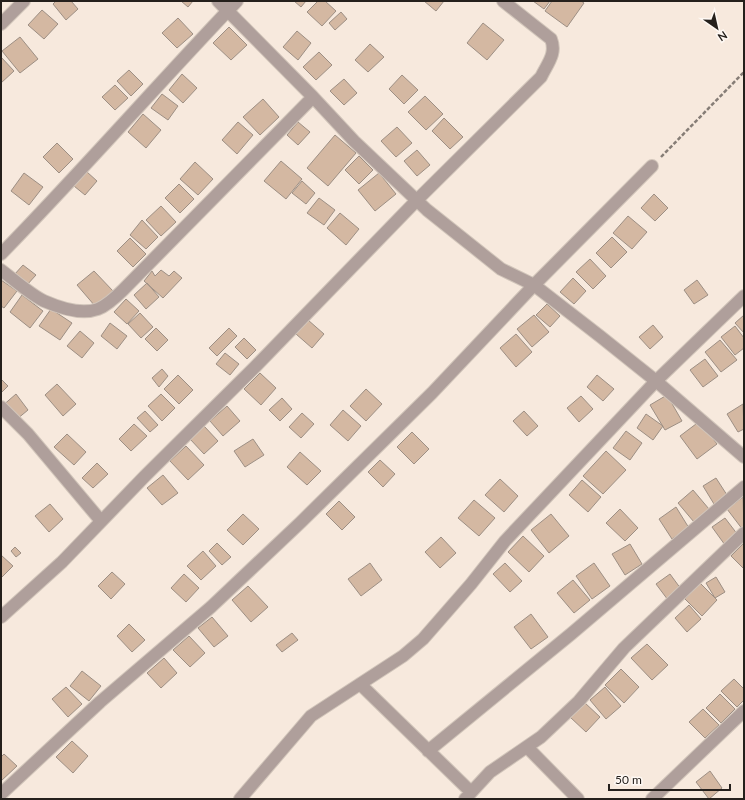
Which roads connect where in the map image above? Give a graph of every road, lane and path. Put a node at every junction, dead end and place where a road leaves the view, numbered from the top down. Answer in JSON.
{"nodes":[{"id":1,"x":24,"y":1,"type":"edge"},
{"id":2,"x":218,"y":1,"type":"edge"},
{"id":3,"x":237,"y":1,"type":"edge"},
{"id":4,"x":503,"y":1,"type":"edge"},
{"id":5,"x":228,"y":11,"type":"junction"},
{"id":6,"x":1,"y":24,"type":"edge"},
{"id":7,"x":744,"y":72,"type":"edge"},
{"id":8,"x":313,"y":96,"type":"junction"},
{"id":9,"x":652,"y":166,"type":"joint"},
{"id":10,"x":417,"y":200,"type":"junction"},
{"id":11,"x":1,"y":254,"type":"edge"},
{"id":12,"x":1,"y":270,"type":"edge"},
{"id":13,"x":534,"y":285,"type":"junction"},
{"id":14,"x":744,"y":296,"type":"edge"},
{"id":15,"x":656,"y":381,"type":"junction"},
{"id":16,"x":1,"y":407,"type":"edge"},
{"id":17,"x":744,"y":457,"type":"edge"},
{"id":18,"x":744,"y":487,"type":"edge"},
{"id":19,"x":101,"y":521,"type":"junction"},
{"id":20,"x":744,"y":533,"type":"edge"},
{"id":21,"x":1,"y":617,"type":"edge"},
{"id":22,"x":360,"y":684,"type":"junction"},
{"id":23,"x":744,"y":710,"type":"edge"},
{"id":24,"x":527,"y":747,"type":"junction"},
{"id":25,"x":428,"y":751,"type":"junction"},
{"id":26,"x":1,"y":794,"type":"edge"},
{"id":27,"x":468,"y":796,"type":"edge"},
{"id":28,"x":240,"y":799,"type":"edge"},
{"id":29,"x":578,"y":799,"type":"edge"},
{"id":30,"x":652,"y":799,"type":"edge"}],
"edges":[{"from":1,"to":6,"type":"street"},
{"from":2,"to":5,"type":"street"},
{"from":3,"to":5,"type":"street"},
{"from":4,"to":10,"type":"street"},
{"from":5,"to":8,"type":"street"},
{"from":5,"to":11,"type":"street"},
{"from":7,"to":9,"type":"path"},
{"from":8,"to":10,"type":"street"},
{"from":8,"to":12,"type":"street"},
{"from":9,"to":13,"type":"street"},
{"from":10,"to":13,"type":"street"},
{"from":10,"to":19,"type":"street"},
{"from":13,"to":15,"type":"street"},
{"from":13,"to":26,"type":"street"},
{"from":14,"to":15,"type":"street"},
{"from":15,"to":17,"type":"street"},
{"from":15,"to":22,"type":"street"},
{"from":16,"to":19,"type":"street"},
{"from":18,"to":25,"type":"street"},
{"from":19,"to":21,"type":"street"},
{"from":20,"to":24,"type":"street"},
{"from":22,"to":25,"type":"street"},
{"from":22,"to":28,"type":"street"},
{"from":23,"to":30,"type":"street"},
{"from":24,"to":27,"type":"street"},
{"from":24,"to":29,"type":"street"},
{"from":25,"to":27,"type":"street"}]}
